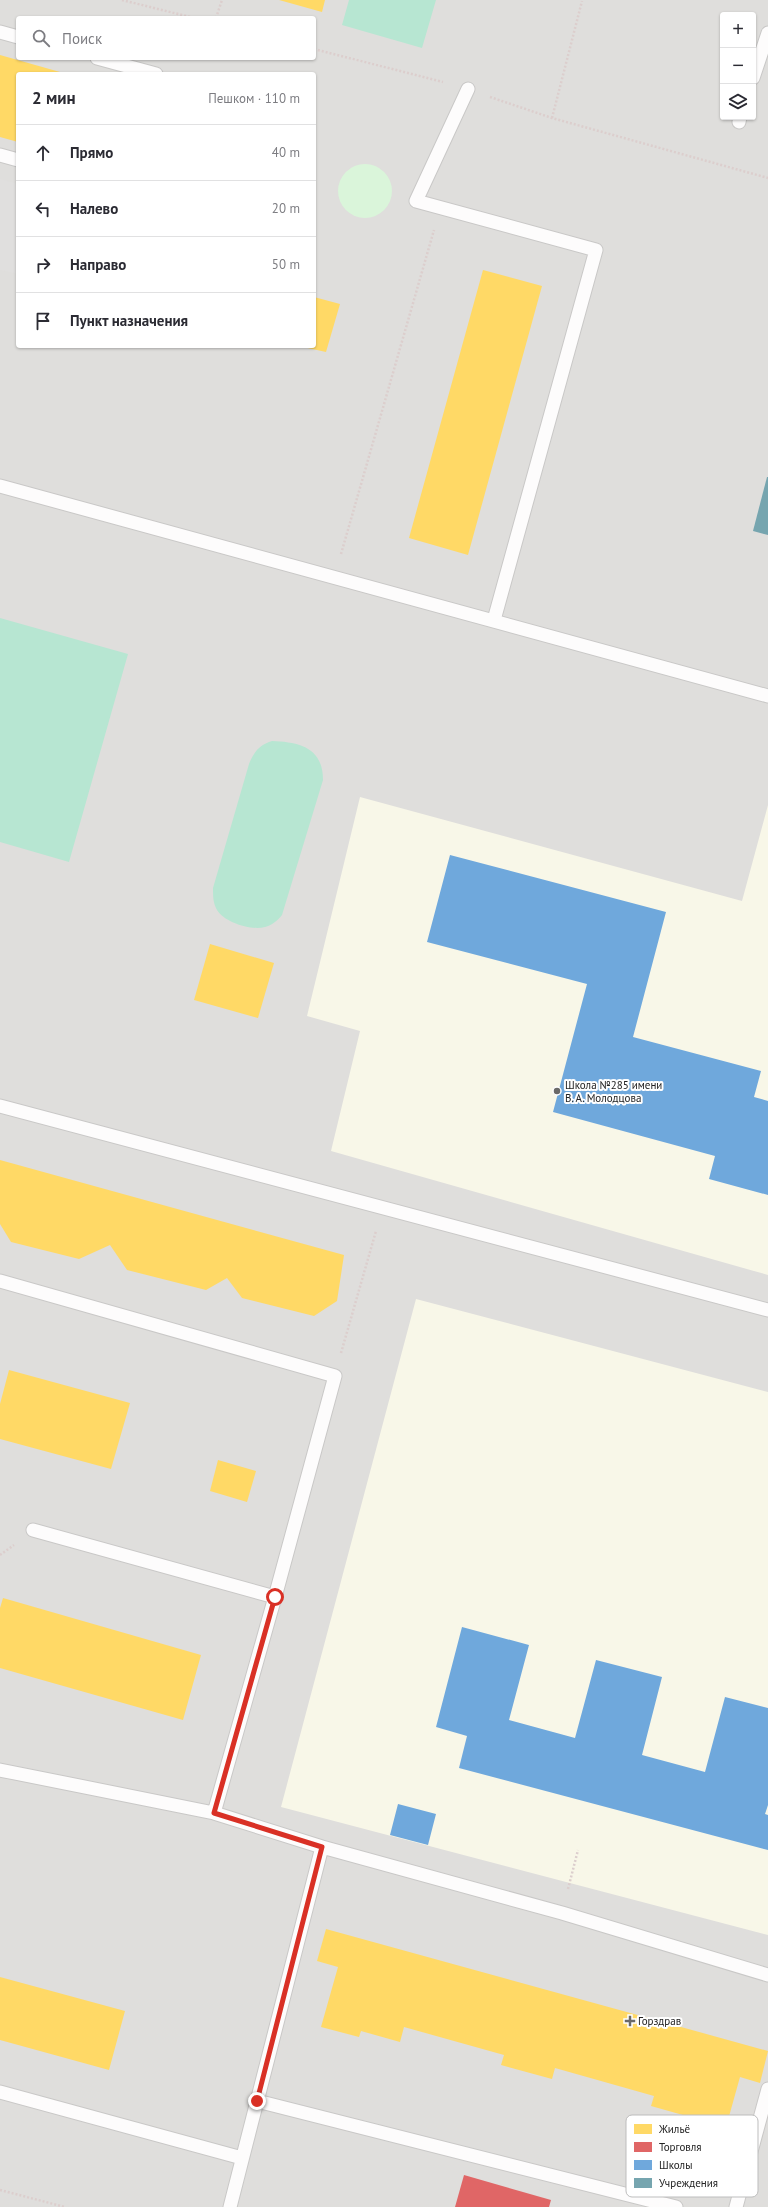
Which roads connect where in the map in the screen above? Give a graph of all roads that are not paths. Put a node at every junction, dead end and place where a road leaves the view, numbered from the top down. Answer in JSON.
{"nodes":[{"id":1,"x":0,"y":32,"type":"edge"},
{"id":2,"x":768,"y":33,"type":"edge"},
{"id":3,"x":16,"y":36,"type":"edge"},
{"id":4,"x":104,"y":60,"type":"edge"},
{"id":5,"x":756,"y":69,"type":"edge"},
{"id":6,"x":149,"y":72,"type":"edge"},
{"id":7,"x":468,"y":89,"type":"road end"},
{"id":8,"x":0,"y":155,"type":"edge"},
{"id":9,"x":16,"y":159,"type":"edge"},
{"id":10,"x":0,"y":486,"type":"edge"},
{"id":11,"x":494,"y":620,"type":"junction"},
{"id":12,"x":768,"y":696,"type":"edge"},
{"id":13,"x":0,"y":1106,"type":"edge"},
{"id":14,"x":0,"y":1281,"type":"edge"},
{"id":15,"x":768,"y":1310,"type":"edge"},
{"id":16,"x":33,"y":1530,"type":"dead end"},
{"id":17,"x":275,"y":1597,"type":"junction"},
{"id":18,"x":0,"y":1770,"type":"edge"},
{"id":19,"x":214,"y":1813,"type":"junction"},
{"id":20,"x":322,"y":1847,"type":"junction"},
{"id":21,"x":768,"y":1975,"type":"edge"},
{"id":22,"x":768,"y":2089,"type":"edge"},
{"id":23,"x":0,"y":2092,"type":"edge"},
{"id":24,"x":257,"y":2101,"type":"junction"},
{"id":25,"x":758,"y":2126,"type":"edge"},
{"id":26,"x":242,"y":2158,"type":"junction"},
{"id":27,"x":626,"y":2194,"type":"edge"},
{"id":28,"x":636,"y":2197,"type":"edge"},
{"id":29,"x":739,"y":2197,"type":"edge"},
{"id":30,"x":230,"y":2207,"type":"edge"},
{"id":31,"x":676,"y":2207,"type":"edge"},
{"id":32,"x":736,"y":2207,"type":"edge"}],
"edges":[{"from":1,"to":3,"type":"lane"},
{"from":2,"to":5,"type":"lane"},
{"from":4,"to":6,"type":"lane"},
{"from":7,"to":11,"type":"lane"},
{"from":8,"to":9,"type":"lane"},
{"from":10,"to":11,"type":"lane"},
{"from":11,"to":12,"type":"lane"},
{"from":13,"to":15,"type":"lane"},
{"from":14,"to":17,"type":"lane"},
{"from":16,"to":17,"type":"lane"},
{"from":17,"to":19,"type":"lane"},
{"from":18,"to":19,"type":"lane"},
{"from":19,"to":20,"type":"lane"},
{"from":20,"to":21,"type":"lane"},
{"from":20,"to":24,"type":"lane"},
{"from":22,"to":25,"type":"lane"},
{"from":23,"to":26,"type":"lane"},
{"from":24,"to":26,"type":"lane"},
{"from":24,"to":27,"type":"lane"},
{"from":26,"to":30,"type":"lane"},
{"from":28,"to":31,"type":"lane"},
{"from":29,"to":32,"type":"lane"}]}
